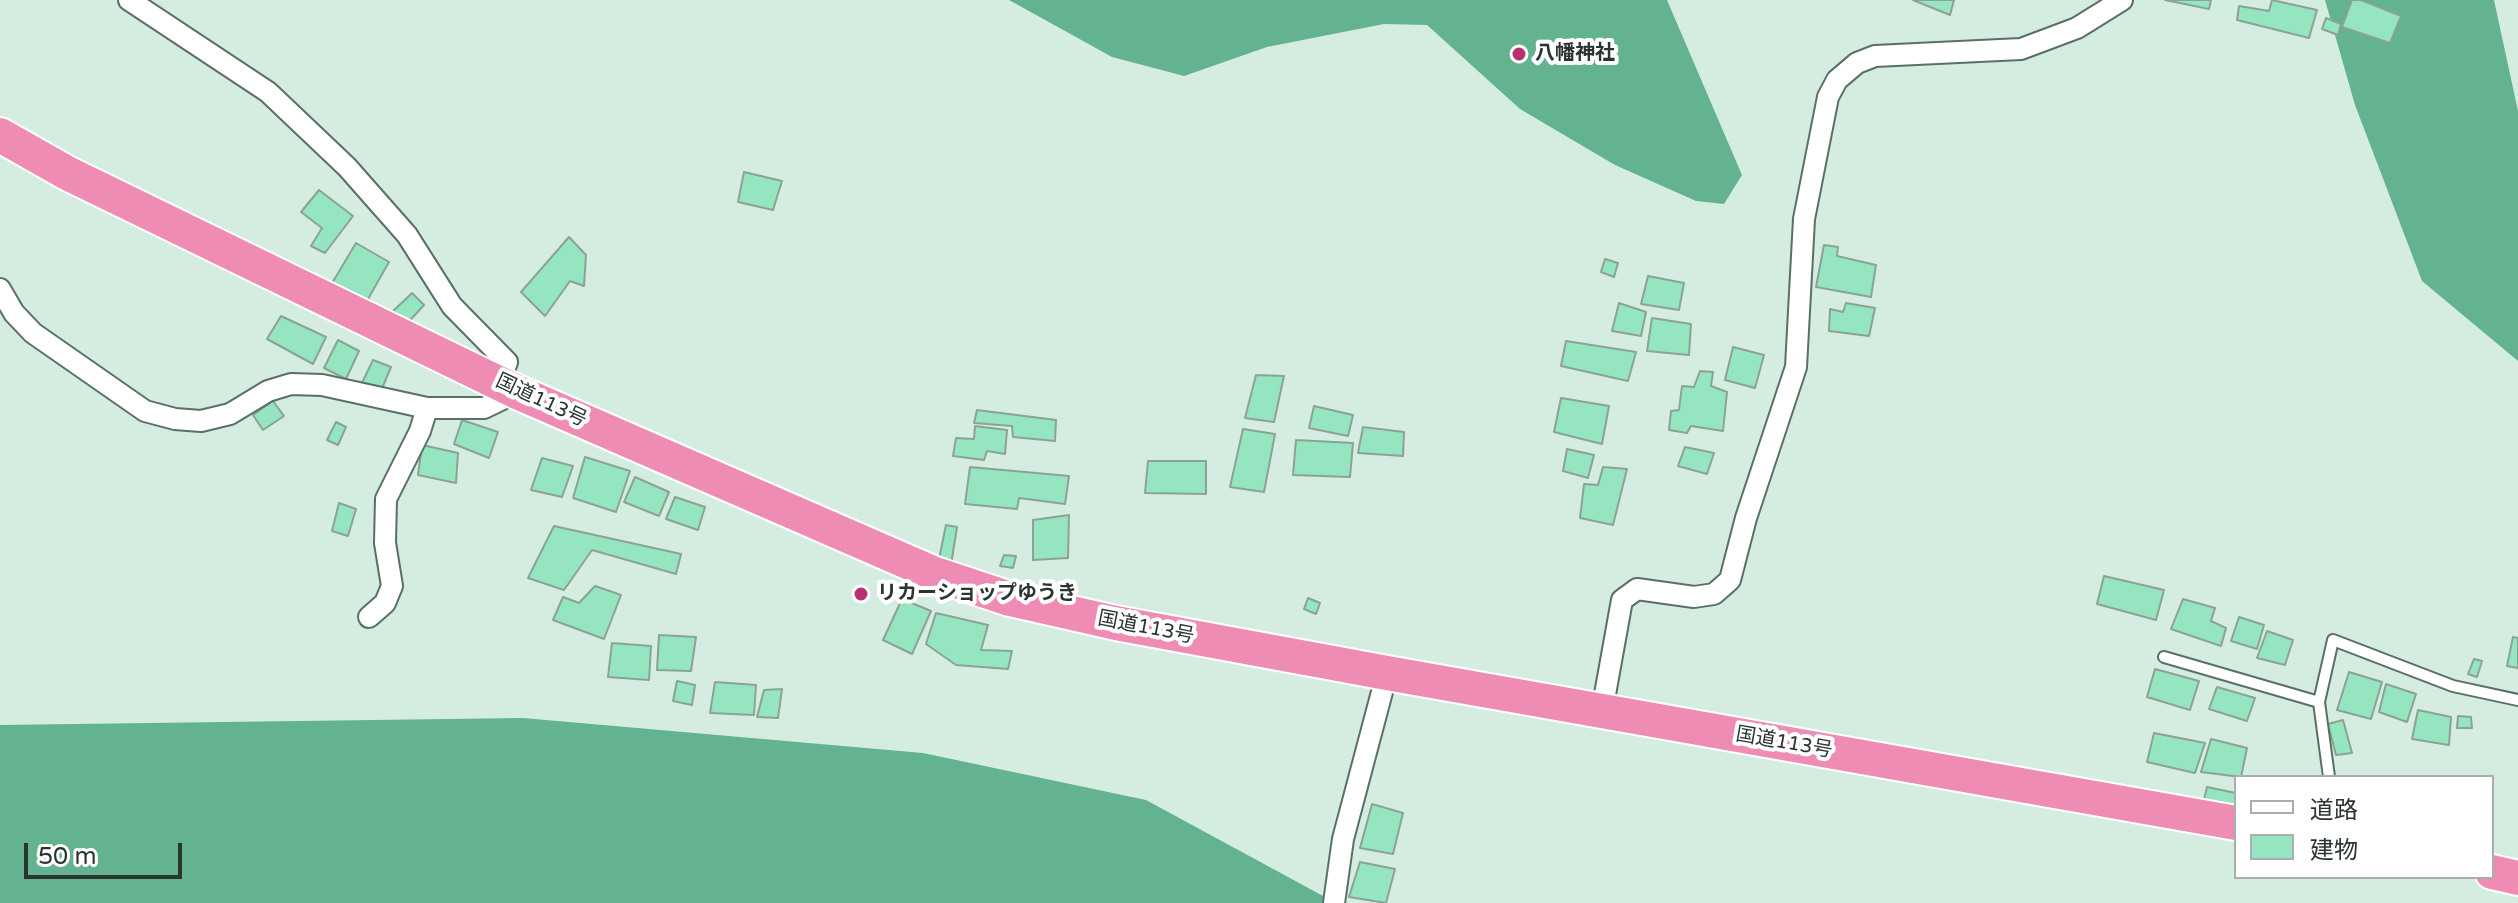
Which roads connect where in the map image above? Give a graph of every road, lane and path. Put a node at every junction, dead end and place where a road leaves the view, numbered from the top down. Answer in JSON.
{"nodes":[{"id":1,"x":129,"y":0,"type":"edge"},
{"id":2,"x":2122,"y":0,"type":"edge"},
{"id":3,"x":0,"y":135,"type":"edge"},
{"id":4,"x":0,"y":289,"type":"edge"},
{"id":5,"x":508,"y":387,"type":"junction"},
{"id":6,"x":427,"y":408,"type":"junction"},
{"id":7,"x":369,"y":617,"type":"dead end"},
{"id":8,"x":2164,"y":657,"type":"dead end"},
{"id":9,"x":1387,"y":673,"type":"junction"},
{"id":10,"x":2518,"y":700,"type":"edge"},
{"id":11,"x":2319,"y":702,"type":"junction"},
{"id":12,"x":1602,"y":711,"type":"junction"},
{"id":13,"x":2329,"y":775,"type":"edge"},
{"id":14,"x":2234,"y":823,"type":"edge"},
{"id":15,"x":2494,"y":872,"type":"edge"},
{"id":16,"x":2518,"y":878,"type":"edge"},
{"id":17,"x":1334,"y":903,"type":"edge"}],
"edges":[{"from":1,"to":5,"type":"street"},
{"from":2,"to":12,"type":"street"},
{"from":3,"to":5,"type":"highway","name":"国道113号"},
{"from":4,"to":6,"type":"street"},
{"from":5,"to":6,"type":"street"},
{"from":5,"to":9,"type":"highway","name":"国道113号"},
{"from":6,"to":7,"type":"street"},
{"from":8,"to":11,"type":"lane"},
{"from":9,"to":12,"type":"highway","name":"国道113号"},
{"from":9,"to":17,"type":"street"},
{"from":10,"to":11,"type":"lane"},
{"from":11,"to":13,"type":"lane"},
{"from":12,"to":14,"type":"highway","name":"国道113号"},
{"from":15,"to":16,"type":"highway"}]}
